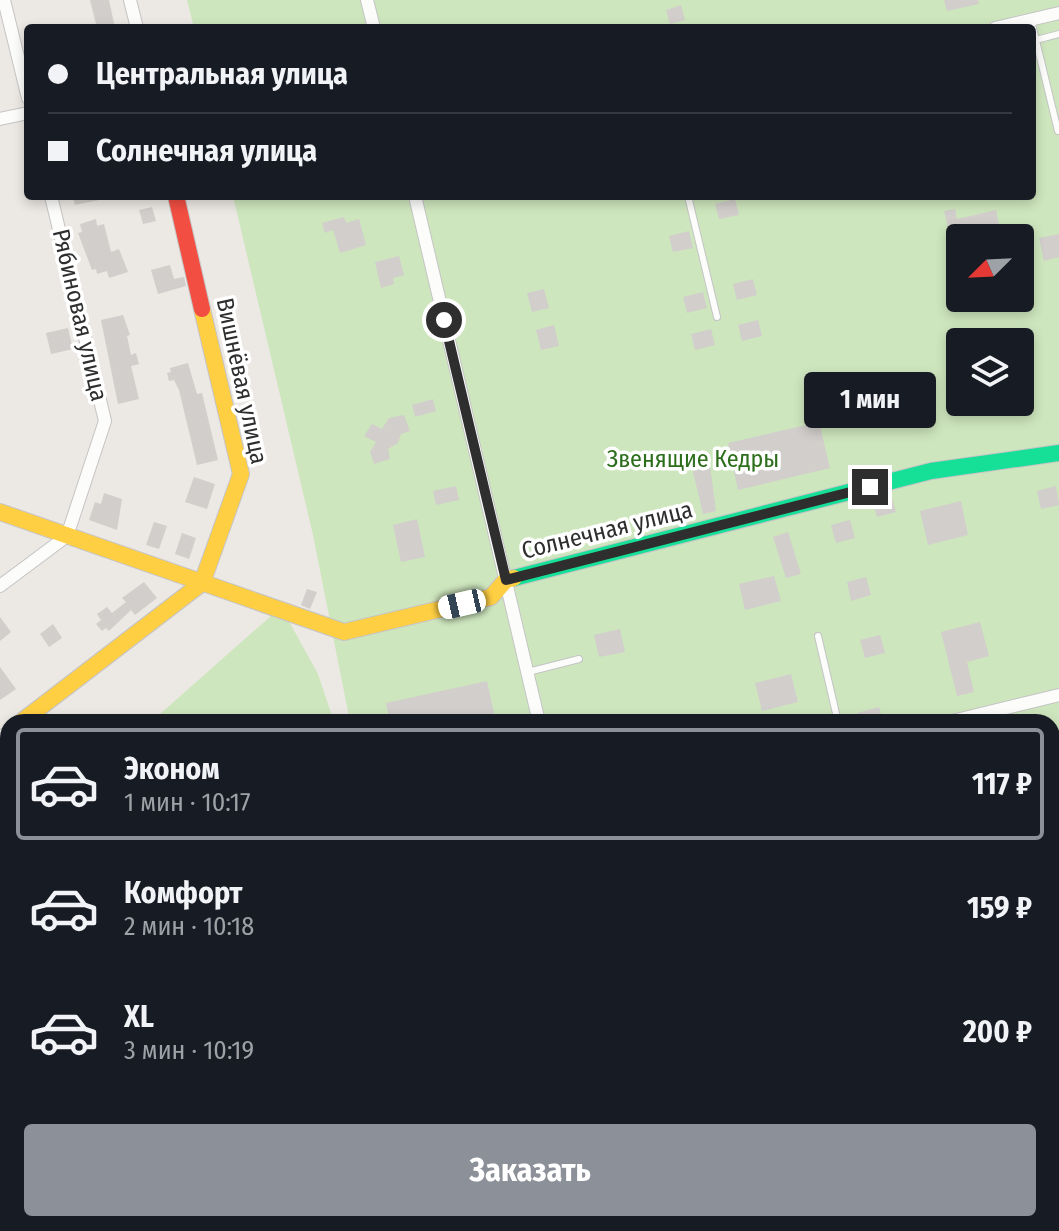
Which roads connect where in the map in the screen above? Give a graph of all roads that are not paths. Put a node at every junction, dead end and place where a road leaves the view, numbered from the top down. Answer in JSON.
{"nodes":[{"id":1,"x":4,"y":0,"type":"edge"},
{"id":2,"x":130,"y":0,"type":"edge"},
{"id":3,"x":367,"y":0,"type":"edge"},
{"id":4,"x":1059,"y":13,"type":"edge"},
{"id":5,"x":1031,"y":20,"type":"junction"},
{"id":6,"x":136,"y":24,"type":"edge"},
{"id":7,"x":373,"y":24,"type":"edge"},
{"id":8,"x":1013,"y":24,"type":"edge"},
{"id":9,"x":1032,"y":24,"type":"edge"},
{"id":10,"x":1059,"y":34,"type":"edge"},
{"id":11,"x":1036,"y":40,"type":"joint"},
{"id":12,"x":24,"y":82,"type":"edge"},
{"id":13,"x":24,"y":114,"type":"edge"},
{"id":14,"x":0,"y":119,"type":"edge"},
{"id":15,"x":1058,"y":131,"type":"edge"},
{"id":16,"x":52,"y":200,"type":"edge"},
{"id":17,"x":177,"y":200,"type":"edge"},
{"id":18,"x":416,"y":200,"type":"edge"},
{"id":19,"x":689,"y":200,"type":"edge"},
{"id":20,"x":717,"y":317,"type":"dead end"},
{"id":21,"x":1059,"y":453,"type":"edge"},
{"id":22,"x":0,"y":512,"type":"edge"},
{"id":23,"x":67,"y":536,"type":"junction"},
{"id":24,"x":506,"y":580,"type":"junction"},
{"id":25,"x":202,"y":583,"type":"junction"},
{"id":26,"x":0,"y":586,"type":"edge"},
{"id":27,"x":818,"y":636,"type":"dead end"},
{"id":28,"x":579,"y":659,"type":"dead end"},
{"id":29,"x":528,"y":672,"type":"junction"},
{"id":30,"x":1059,"y":695,"type":"edge"},
{"id":31,"x":31,"y":714,"type":"edge"},
{"id":32,"x":537,"y":714,"type":"edge"},
{"id":33,"x":836,"y":714,"type":"edge"},
{"id":34,"x":981,"y":714,"type":"edge"}],
"edges":[{"from":1,"to":12,"type":"street"},
{"from":2,"to":6,"type":"street"},
{"from":3,"to":7,"type":"street"},
{"from":4,"to":5,"type":"street"},
{"from":5,"to":8,"type":"street"},
{"from":5,"to":9,"type":"lane"},
{"from":10,"to":11,"type":"lane"},
{"from":11,"to":15,"type":"lane"},
{"from":13,"to":14,"type":"street"},
{"from":16,"to":23,"type":"street","name":"Рябиновая улица"},
{"from":17,"to":25,"type":"street","name":"Вишнёвая улица"},
{"from":18,"to":24,"type":"street"},
{"from":19,"to":20,"type":"lane"},
{"from":21,"to":24,"type":"street","name":"Солнечная улица"},
{"from":22,"to":23,"type":"street","name":"Солнечная улица"},
{"from":23,"to":25,"type":"street","name":"Солнечная улица"},
{"from":23,"to":26,"type":"street"},
{"from":24,"to":25,"type":"street","name":"Солнечная улица"},
{"from":24,"to":29,"type":"street"},
{"from":25,"to":31,"type":"street"},
{"from":27,"to":33,"type":"lane"},
{"from":28,"to":29,"type":"lane"},
{"from":29,"to":32,"type":"street"},
{"from":30,"to":34,"type":"street"}]}
